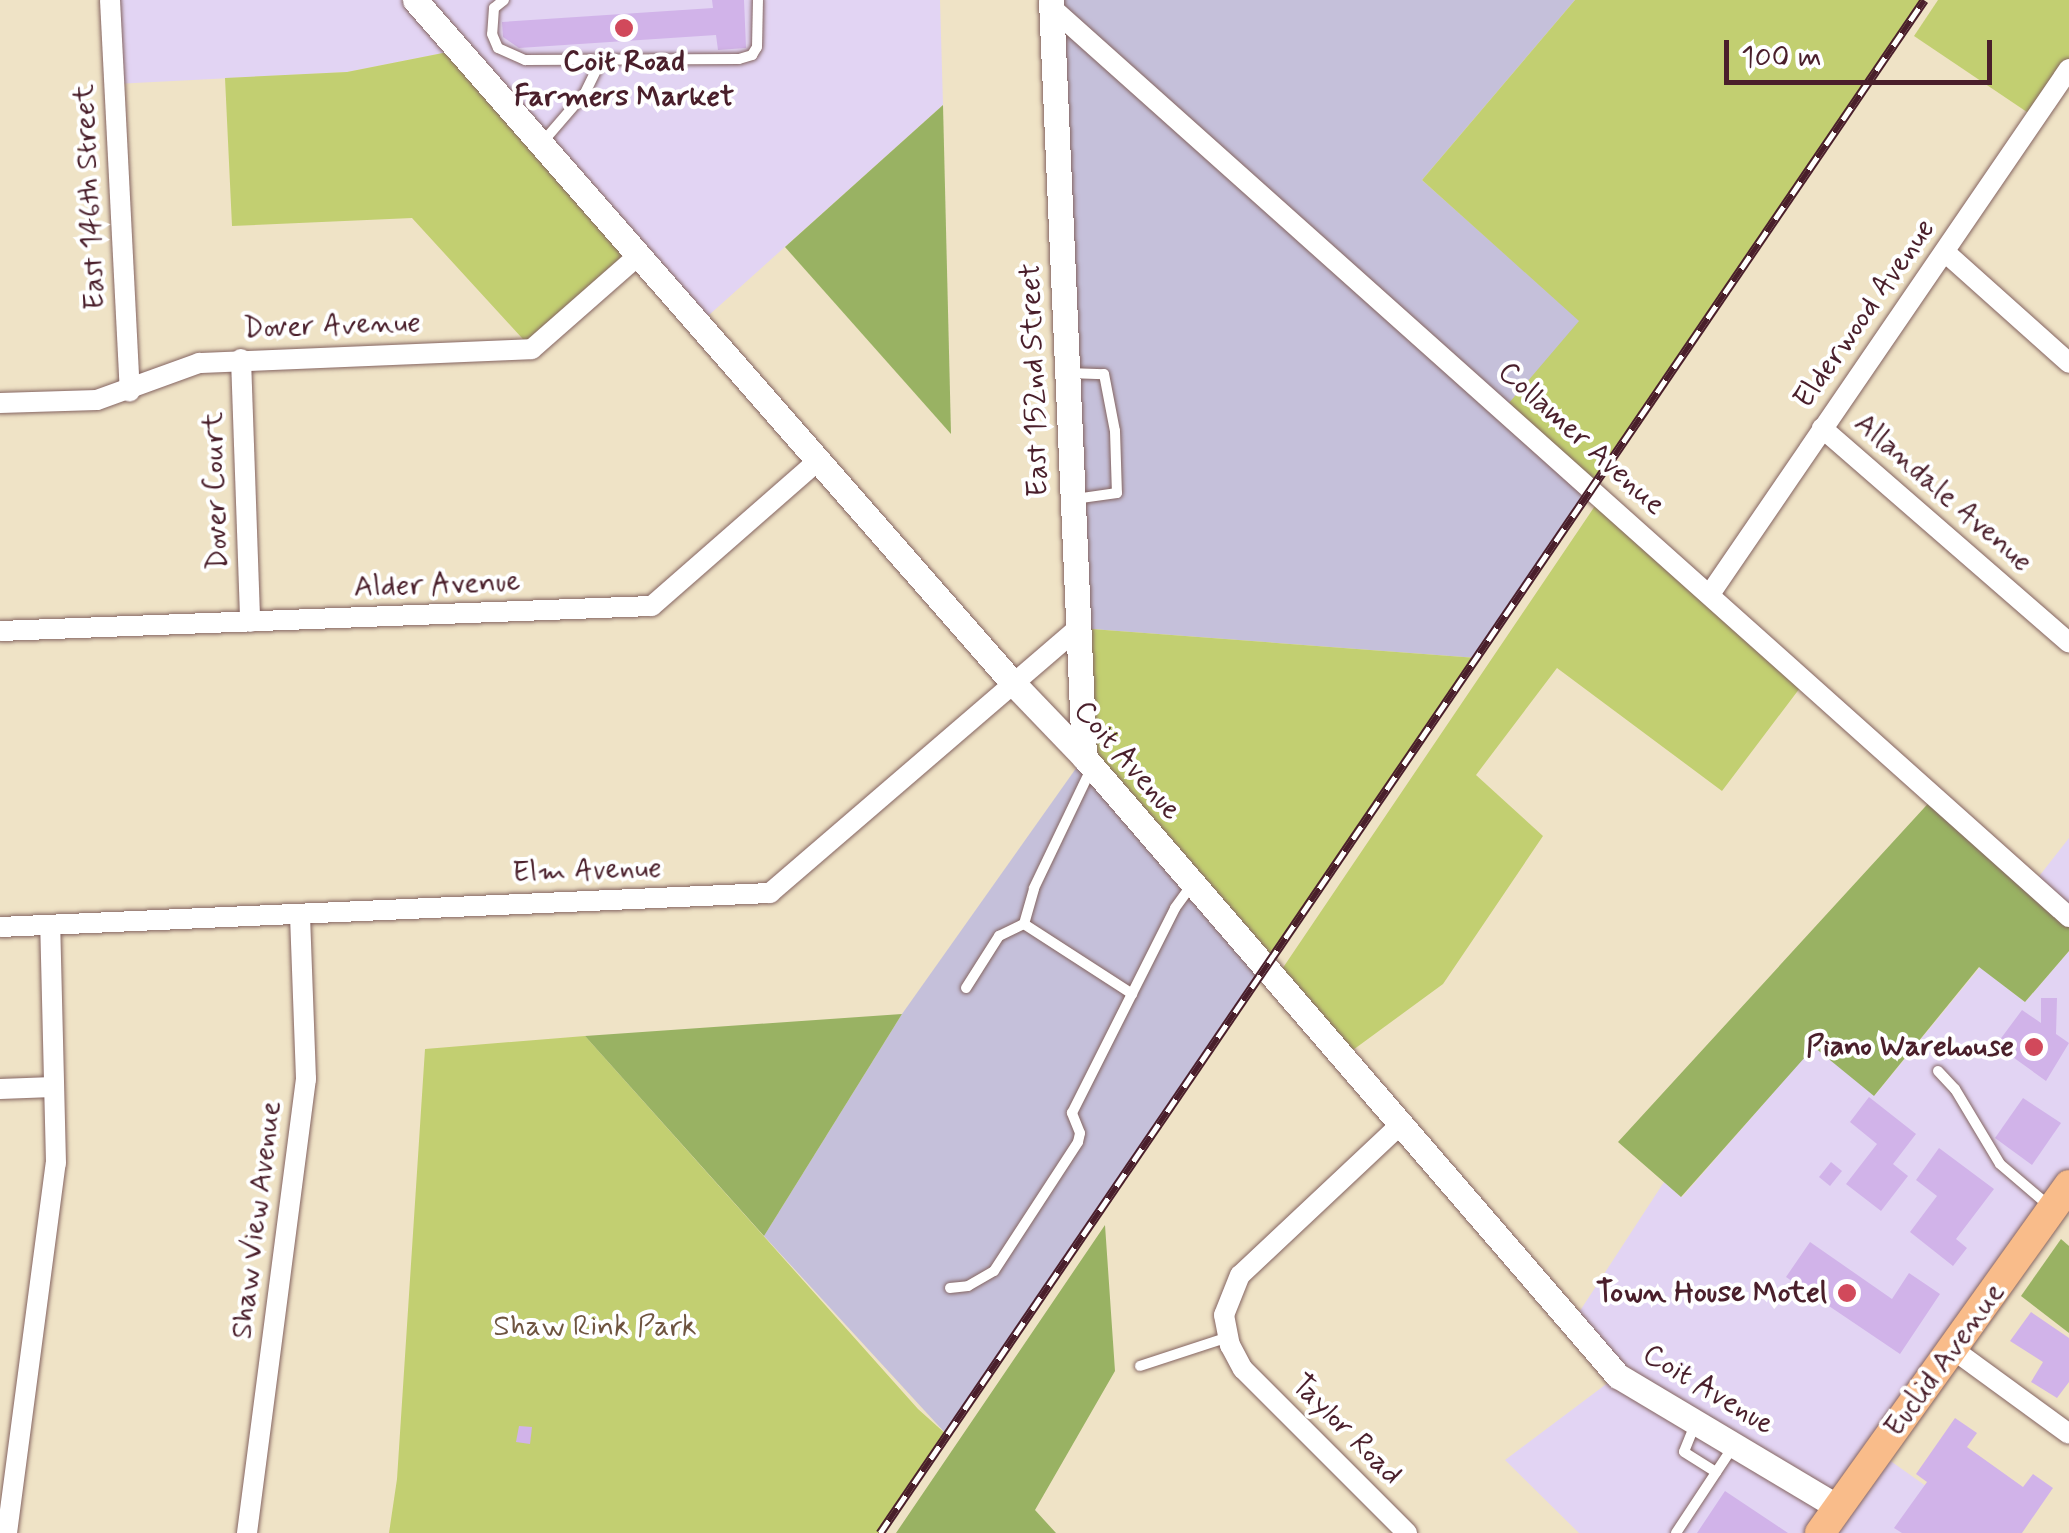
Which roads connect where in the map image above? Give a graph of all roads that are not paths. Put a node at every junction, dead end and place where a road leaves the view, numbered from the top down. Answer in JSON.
{"nodes":[{"id":1,"x":110,"y":0,"type":"edge"},
{"id":2,"x":415,"y":0,"type":"edge"},
{"id":3,"x":504,"y":0,"type":"edge"},
{"id":4,"x":758,"y":0,"type":"edge"},
{"id":5,"x":1051,"y":4,"type":"edge"},
{"id":6,"x":601,"y":60,"type":"junction"},
{"id":7,"x":2069,"y":69,"type":"edge"},
{"id":8,"x":540,"y":144,"type":"junction"},
{"id":9,"x":1946,"y":252,"type":"junction"},
{"id":10,"x":638,"y":256,"type":"junction"},
{"id":11,"x":241,"y":359,"type":"junction"},
{"id":12,"x":2069,"y":363,"type":"edge"},
{"id":13,"x":1068,"y":373,"type":"junction"},
{"id":14,"x":130,"y":391,"type":"junction"},
{"id":15,"x":0,"y":403,"type":"edge"},
{"id":16,"x":1822,"y":428,"type":"junction"},
{"id":17,"x":820,"y":459,"type":"junction"},
{"id":18,"x":1073,"y":499,"type":"junction"},
{"id":19,"x":1710,"y":594,"type":"junction"},
{"id":20,"x":250,"y":622,"type":"junction"},
{"id":21,"x":1078,"y":628,"type":"junction"},
{"id":22,"x":0,"y":631,"type":"edge"},
{"id":23,"x":2069,"y":644,"type":"edge"},
{"id":24,"x":1012,"y":683,"type":"junction"},
{"id":25,"x":1088,"y":762,"type":"junction"},
{"id":26,"x":1192,"y":884,"type":"junction"},
{"id":27,"x":300,"y":914,"type":"junction"},
{"id":28,"x":2069,"y":917,"type":"edge"},
{"id":29,"x":1024,"y":924,"type":"junction"},
{"id":30,"x":50,"y":925,"type":"junction"},
{"id":31,"x":0,"y":927,"type":"edge"},
{"id":32,"x":966,"y":988,"type":"dead end"},
{"id":33,"x":1132,"y":994,"type":"junction"},
{"id":34,"x":1938,"y":1071,"type":"dead end"},
{"id":35,"x":53,"y":1087,"type":"junction"},
{"id":36,"x":0,"y":1089,"type":"edge"},
{"id":37,"x":1400,"y":1125,"type":"junction"},
{"id":38,"x":2061,"y":1197,"type":"edge"},
{"id":39,"x":950,"y":1288,"type":"dead end"},
{"id":40,"x":1228,"y":1337,"type":"junction"},
{"id":41,"x":1954,"y":1350,"type":"junction"},
{"id":42,"x":1140,"y":1366,"type":"dead end"},
{"id":43,"x":1696,"y":1421,"type":"junction"},
{"id":44,"x":2069,"y":1434,"type":"edge"},
{"id":45,"x":1735,"y":1444,"type":"junction"},
{"id":46,"x":1716,"y":1472,"type":"junction"},
{"id":47,"x":1827,"y":1526,"type":"edge"},
{"id":48,"x":7,"y":1533,"type":"edge"},
{"id":49,"x":247,"y":1533,"type":"edge"},
{"id":50,"x":1407,"y":1533,"type":"edge"},
{"id":51,"x":1676,"y":1533,"type":"edge"}],
"edges":[{"from":1,"to":14,"type":"street","name":"East 146th Street"},
{"from":2,"to":8,"type":"street","name":"Coit Avenue"},
{"from":3,"to":6,"type":"lane"},
{"from":4,"to":6,"type":"lane"},
{"from":5,"to":13,"type":"street","name":"East 152nd Street"},
{"from":5,"to":19,"type":"street","name":"Collamer Avenue"},
{"from":6,"to":8,"type":"lane"},
{"from":7,"to":9,"type":"street","name":"Elderwood Avenue"},
{"from":8,"to":10,"type":"street","name":"Coit Avenue"},
{"from":9,"to":12,"type":"street"},
{"from":9,"to":16,"type":"street","name":"Elderwood Avenue"},
{"from":10,"to":11,"type":"street","name":"Dover Avenue"},
{"from":10,"to":17,"type":"street","name":"Coit Avenue"},
{"from":11,"to":14,"type":"street","name":"Dover Avenue"},
{"from":11,"to":20,"type":"street","name":"Dover Court"},
{"from":13,"to":18,"type":"street","name":"East 152nd Street"},
{"from":13,"to":18,"type":"lane"},
{"from":14,"to":15,"type":"street","name":"Dover Avenue"},
{"from":16,"to":19,"type":"street","name":"Elderwood Avenue"},
{"from":16,"to":23,"type":"street","name":"Allandale Avenue"},
{"from":17,"to":20,"type":"street","name":"Alder Avenue"},
{"from":17,"to":24,"type":"street","name":"Coit Avenue"},
{"from":18,"to":21,"type":"street","name":"East 152nd Street"},
{"from":19,"to":28,"type":"street","name":"Collamer Avenue"},
{"from":20,"to":22,"type":"street","name":"Alder Avenue"},
{"from":21,"to":24,"type":"street","name":"Elm Avenue"},
{"from":21,"to":25,"type":"street","name":"East 152nd Street"},
{"from":24,"to":25,"type":"street","name":"Coit Avenue"},
{"from":24,"to":27,"type":"street","name":"Elm Avenue"},
{"from":25,"to":26,"type":"street","name":"Coit Avenue"},
{"from":25,"to":29,"type":"lane"},
{"from":26,"to":33,"type":"lane"},
{"from":26,"to":37,"type":"street","name":"Coit Avenue"},
{"from":27,"to":30,"type":"street","name":"Elm Avenue"},
{"from":27,"to":49,"type":"street","name":"Shaw View Avenue"},
{"from":29,"to":32,"type":"lane"},
{"from":29,"to":33,"type":"lane"},
{"from":30,"to":31,"type":"street","name":"Elm Avenue"},
{"from":30,"to":35,"type":"street"},
{"from":33,"to":39,"type":"lane"},
{"from":34,"to":38,"type":"lane"},
{"from":35,"to":36,"type":"street"},
{"from":35,"to":48,"type":"street"},
{"from":37,"to":40,"type":"street"},
{"from":37,"to":43,"type":"street","name":"Coit Avenue"},
{"from":38,"to":41,"type":"main road","name":"Euclid Avenue"},
{"from":40,"to":42,"type":"lane"},
{"from":40,"to":50,"type":"street","name":"Taylor Road"},
{"from":41,"to":44,"type":"street"},
{"from":41,"to":47,"type":"main road","name":"Euclid Avenue"},
{"from":43,"to":45,"type":"street","name":"Coit Avenue"},
{"from":43,"to":46,"type":"lane"},
{"from":45,"to":46,"type":"lane"},
{"from":45,"to":47,"type":"street","name":"Coit Avenue"},
{"from":46,"to":51,"type":"lane"}]}
